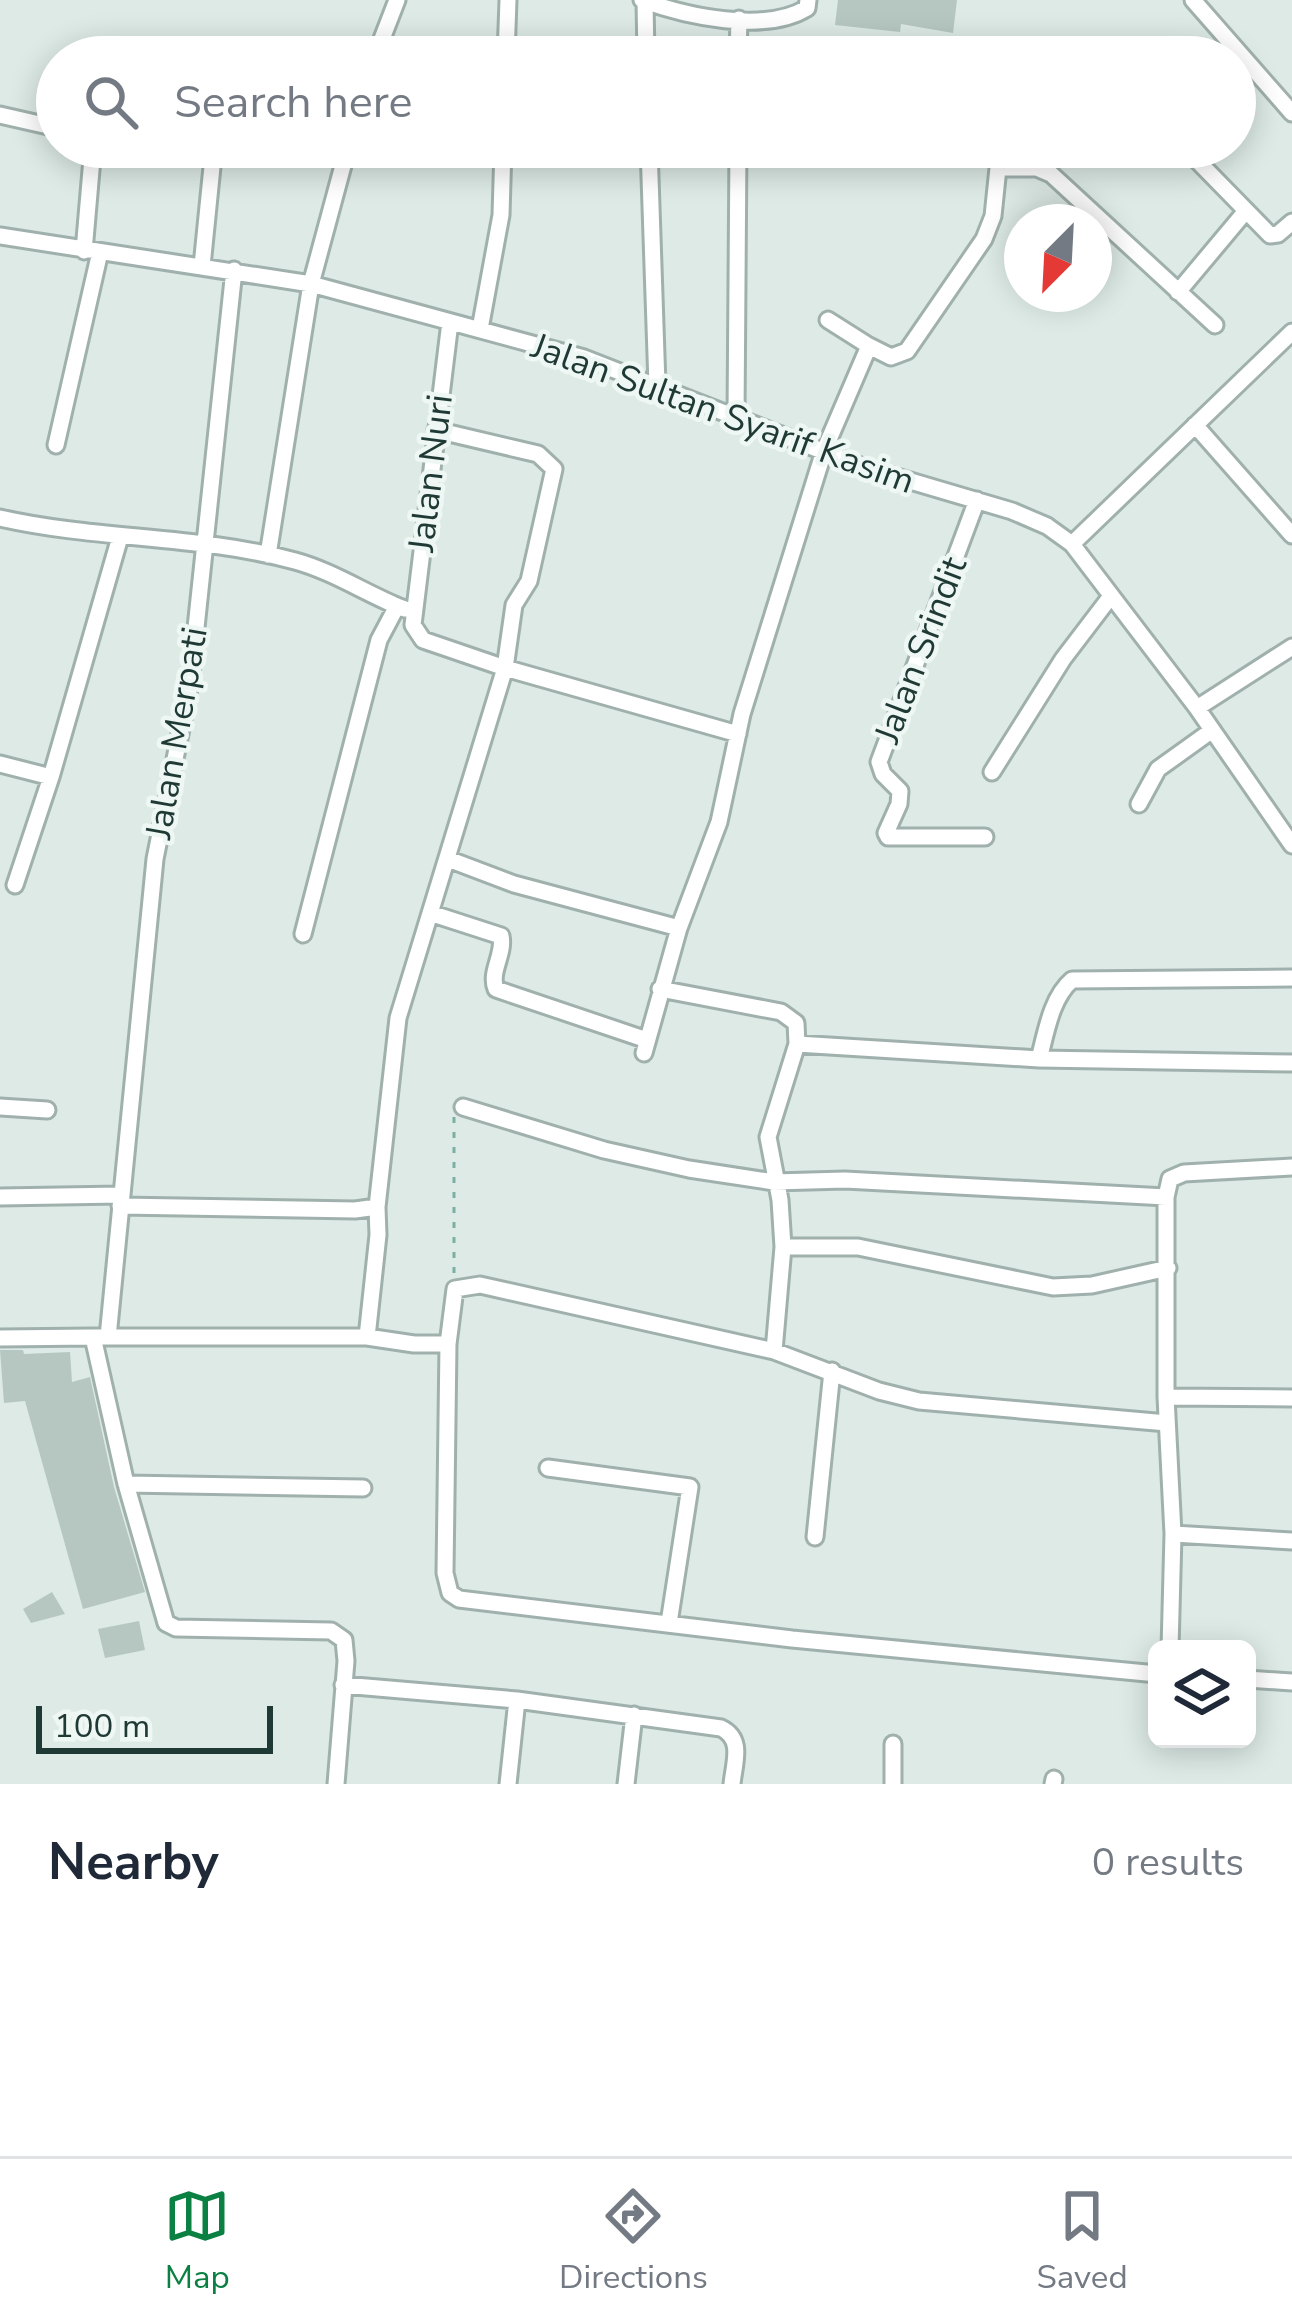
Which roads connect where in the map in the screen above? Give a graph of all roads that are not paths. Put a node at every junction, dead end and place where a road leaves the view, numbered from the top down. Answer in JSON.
{"nodes":[{"id":1,"x":397,"y":0,"type":"edge"},
{"id":2,"x":508,"y":0,"type":"edge"},
{"id":3,"x":808,"y":0,"type":"edge"},
{"id":4,"x":1193,"y":0,"type":"edge"},
{"id":5,"x":643,"y":1,"type":"edge"},
{"id":6,"x":739,"y":19,"type":"junction"},
{"id":7,"x":383,"y":36,"type":"edge"},
{"id":8,"x":507,"y":36,"type":"edge"},
{"id":9,"x":645,"y":36,"type":"edge"},
{"id":10,"x":739,"y":36,"type":"edge"},
{"id":11,"x":1225,"y":36,"type":"edge"},
{"id":12,"x":1256,"y":72,"type":"edge"},
{"id":13,"x":1292,"y":113,"type":"edge"},
{"id":14,"x":0,"y":115,"type":"edge"},
{"id":15,"x":36,"y":123,"type":"edge"},
{"id":16,"x":93,"y":168,"type":"edge"},
{"id":17,"x":212,"y":168,"type":"edge"},
{"id":18,"x":342,"y":168,"type":"edge"},
{"id":19,"x":502,"y":168,"type":"edge"},
{"id":20,"x":651,"y":168,"type":"edge"},
{"id":21,"x":738,"y":168,"type":"edge"},
{"id":22,"x":1204,"y":168,"type":"edge"},
{"id":23,"x":1245,"y":212,"type":"junction"},
{"id":24,"x":1292,"y":222,"type":"edge"},
{"id":25,"x":0,"y":236,"type":"edge"},
{"id":26,"x":92,"y":251,"type":"junction"},
{"id":27,"x":202,"y":266,"type":"junction"},
{"id":28,"x":234,"y":270,"type":"junction"},
{"id":29,"x":311,"y":284,"type":"junction"},
{"id":30,"x":1178,"y":292,"type":"junction"},
{"id":31,"x":828,"y":320,"type":"dead end"},
{"id":32,"x":450,"y":322,"type":"junction"},
{"id":33,"x":1215,"y":325,"type":"dead end"},
{"id":34,"x":480,"y":329,"type":"junction"},
{"id":35,"x":1292,"y":332,"type":"edge"},
{"id":36,"x":868,"y":346,"type":"junction"},
{"id":37,"x":657,"y":385,"type":"junction"},
{"id":38,"x":736,"y":418,"type":"junction"},
{"id":39,"x":1196,"y":425,"type":"junction"},
{"id":40,"x":436,"y":430,"type":"junction"},
{"id":41,"x":56,"y":445,"type":"dead end"},
{"id":42,"x":824,"y":451,"type":"junction"},
{"id":43,"x":977,"y":500,"type":"junction"},
{"id":44,"x":0,"y":518,"type":"edge"},
{"id":45,"x":1292,"y":536,"type":"edge"},
{"id":46,"x":120,"y":537,"type":"junction"},
{"id":47,"x":1072,"y":544,"type":"junction"},
{"id":48,"x":205,"y":546,"type":"junction"},
{"id":49,"x":268,"y":555,"type":"junction"},
{"id":50,"x":1111,"y":596,"type":"junction"},
{"id":51,"x":408,"y":614,"type":"junction"},
{"id":52,"x":1292,"y":647,"type":"edge"},
{"id":53,"x":505,"y":668,"type":"junction"},
{"id":54,"x":1197,"y":709,"type":"junction"},
{"id":55,"x":1211,"y":730,"type":"junction"},
{"id":56,"x":738,"y":734,"type":"junction"},
{"id":57,"x":0,"y":764,"type":"edge"},
{"id":58,"x":992,"y":772,"type":"dead end"},
{"id":59,"x":51,"y":777,"type":"junction"},
{"id":60,"x":1139,"y":804,"type":"dead end"},
{"id":61,"x":985,"y":837,"type":"dead end"},
{"id":62,"x":1292,"y":845,"type":"edge"},
{"id":63,"x":448,"y":859,"type":"junction"},
{"id":64,"x":15,"y":886,"type":"dead end"},
{"id":65,"x":430,"y":914,"type":"junction"},
{"id":66,"x":679,"y":928,"type":"junction"},
{"id":67,"x":303,"y":934,"type":"dead end"},
{"id":68,"x":1292,"y":978,"type":"edge"},
{"id":69,"x":660,"y":989,"type":"junction"},
{"id":70,"x":797,"y":1044,"type":"junction"},
{"id":71,"x":1039,"y":1059,"type":"junction"},
{"id":72,"x":1292,"y":1063,"type":"edge"},
{"id":73,"x":0,"y":1107,"type":"edge"},
{"id":74,"x":463,"y":1107,"type":"road end"},
{"id":75,"x":47,"y":1110,"type":"dead end"},
{"id":76,"x":1292,"y":1167,"type":"edge"},
{"id":77,"x":774,"y":1182,"type":"junction"},
{"id":78,"x":0,"y":1197,"type":"edge"},
{"id":79,"x":1166,"y":1198,"type":"junction"},
{"id":80,"x":120,"y":1201,"type":"junction"},
{"id":81,"x":377,"y":1207,"type":"junction"},
{"id":82,"x":783,"y":1247,"type":"junction"},
{"id":83,"x":1168,"y":1268,"type":"junction"},
{"id":84,"x":100,"y":1337,"type":"junction"},
{"id":85,"x":367,"y":1337,"type":"junction"},
{"id":86,"x":0,"y":1338,"type":"edge"},
{"id":87,"x":448,"y":1345,"type":"junction"},
{"id":88,"x":774,"y":1351,"type":"junction"},
{"id":89,"x":832,"y":1371,"type":"junction"},
{"id":90,"x":1166,"y":1397,"type":"junction"},
{"id":91,"x":1292,"y":1398,"type":"edge"},
{"id":92,"x":1167,"y":1423,"type":"junction"},
{"id":93,"x":548,"y":1468,"type":"dead end"},
{"id":94,"x":126,"y":1484,"type":"junction"},
{"id":95,"x":363,"y":1488,"type":"dead end"},
{"id":96,"x":1173,"y":1534,"type":"junction"},
{"id":97,"x":815,"y":1537,"type":"dead end"},
{"id":98,"x":1292,"y":1540,"type":"edge"},
{"id":99,"x":669,"y":1623,"type":"junction"},
{"id":100,"x":1170,"y":1640,"type":"edge"},
{"id":101,"x":1148,"y":1673,"type":"edge"},
{"id":102,"x":1256,"y":1680,"type":"edge"},
{"id":103,"x":1292,"y":1682,"type":"edge"},
{"id":104,"x":343,"y":1685,"type":"junction"},
{"id":105,"x":518,"y":1700,"type":"junction"},
{"id":106,"x":634,"y":1715,"type":"junction"},
{"id":107,"x":893,"y":1744,"type":"dead end"},
{"id":108,"x":336,"y":1784,"type":"edge"},
{"id":109,"x":508,"y":1784,"type":"edge"},
{"id":110,"x":626,"y":1784,"type":"edge"},
{"id":111,"x":732,"y":1784,"type":"edge"},
{"id":112,"x":892,"y":1784,"type":"edge"}],
"edges":[{"from":1,"to":7,"type":"street"},
{"from":2,"to":8,"type":"street"},
{"from":3,"to":6,"type":"street"},
{"from":4,"to":11,"type":"street"},
{"from":5,"to":6,"type":"street"},
{"from":5,"to":9,"type":"street"},
{"from":6,"to":10,"type":"street"},
{"from":12,"to":13,"type":"street"},
{"from":14,"to":15,"type":"street"},
{"from":16,"to":26,"type":"street"},
{"from":17,"to":27,"type":"street"},
{"from":18,"to":29,"type":"street"},
{"from":19,"to":34,"type":"street"},
{"from":20,"to":37,"type":"street"},
{"from":21,"to":38,"type":"street"},
{"from":22,"to":23,"type":"street"},
{"from":23,"to":24,"type":"street"},
{"from":23,"to":30,"type":"street"},
{"from":25,"to":26,"type":"street","name":"Jalan Sultan Syarif Kasim"},
{"from":26,"to":27,"type":"street","name":"Jalan Sultan Syarif Kasim"},
{"from":26,"to":41,"type":"street"},
{"from":27,"to":28,"type":"street","name":"Jalan Sultan Syarif Kasim"},
{"from":28,"to":29,"type":"street","name":"Jalan Sultan Syarif Kasim"},
{"from":28,"to":48,"type":"street","name":"Jalan Merpati"},
{"from":29,"to":32,"type":"street","name":"Jalan Sultan Syarif Kasim"},
{"from":29,"to":49,"type":"street"},
{"from":30,"to":33,"type":"street"},
{"from":30,"to":36,"type":"street"},
{"from":31,"to":36,"type":"street"},
{"from":32,"to":34,"type":"street","name":"Jalan Sultan Syarif Kasim"},
{"from":32,"to":40,"type":"street","name":"Jalan Nuri"},
{"from":34,"to":37,"type":"street","name":"Jalan Sultan Syarif Kasim"},
{"from":35,"to":39,"type":"street"},
{"from":36,"to":42,"type":"street"},
{"from":37,"to":38,"type":"street","name":"Jalan Sultan Syarif Kasim"},
{"from":38,"to":42,"type":"street","name":"Jalan Sultan Syarif Kasim"},
{"from":39,"to":45,"type":"street"},
{"from":39,"to":47,"type":"street"},
{"from":40,"to":51,"type":"street","name":"Jalan Nuri"},
{"from":40,"to":53,"type":"street"},
{"from":42,"to":43,"type":"street","name":"Jalan Sultan Syarif Kasim"},
{"from":42,"to":56,"type":"street"},
{"from":43,"to":47,"type":"street","name":"Jalan Sultan Syarif Kasim"},
{"from":43,"to":61,"type":"street","name":"Jalan Srindit"},
{"from":44,"to":46,"type":"street"},
{"from":46,"to":48,"type":"street"},
{"from":46,"to":59,"type":"street"},
{"from":47,"to":50,"type":"street","name":"Jalan Sultan Syarif Kasim"},
{"from":48,"to":49,"type":"street"},
{"from":48,"to":80,"type":"street","name":"Jalan Merpati"},
{"from":49,"to":51,"type":"street"},
{"from":50,"to":54,"type":"street","name":"Jalan Sultan Syarif Kasim"},
{"from":50,"to":58,"type":"street"},
{"from":51,"to":53,"type":"street"},
{"from":51,"to":67,"type":"street","name":"Jalan Nuri"},
{"from":52,"to":54,"type":"street"},
{"from":53,"to":56,"type":"street"},
{"from":53,"to":63,"type":"street"},
{"from":54,"to":55,"type":"street","name":"Jalan Sultan Syarif Kasim"},
{"from":55,"to":60,"type":"street"},
{"from":55,"to":62,"type":"street","name":"Jalan Sultan Syarif Kasim"},
{"from":56,"to":66,"type":"street"},
{"from":57,"to":59,"type":"street"},
{"from":59,"to":64,"type":"street"},
{"from":63,"to":65,"type":"street"},
{"from":63,"to":66,"type":"street"},
{"from":65,"to":69,"type":"street"},
{"from":65,"to":81,"type":"street"},
{"from":66,"to":69,"type":"street"},
{"from":68,"to":71,"type":"street"},
{"from":69,"to":70,"type":"street"},
{"from":70,"to":71,"type":"street"},
{"from":70,"to":77,"type":"street"},
{"from":71,"to":72,"type":"street"},
{"from":73,"to":75,"type":"street"},
{"from":74,"to":77,"type":"street"},
{"from":76,"to":79,"type":"street"},
{"from":77,"to":79,"type":"street"},
{"from":77,"to":82,"type":"street"},
{"from":78,"to":80,"type":"street"},
{"from":79,"to":83,"type":"street"},
{"from":80,"to":81,"type":"street"},
{"from":80,"to":84,"type":"street","name":"Jalan Merpati"},
{"from":81,"to":85,"type":"street"},
{"from":82,"to":83,"type":"street"},
{"from":82,"to":88,"type":"street"},
{"from":83,"to":90,"type":"street"},
{"from":84,"to":85,"type":"street"},
{"from":84,"to":86,"type":"street"},
{"from":84,"to":94,"type":"street","name":"Jalan Merpati"},
{"from":85,"to":87,"type":"street"},
{"from":87,"to":88,"type":"street"},
{"from":87,"to":99,"type":"street"},
{"from":88,"to":89,"type":"street"},
{"from":89,"to":92,"type":"street"},
{"from":89,"to":97,"type":"street"},
{"from":90,"to":91,"type":"street"},
{"from":90,"to":92,"type":"street"},
{"from":92,"to":96,"type":"street"},
{"from":93,"to":99,"type":"street"},
{"from":94,"to":95,"type":"street"},
{"from":94,"to":104,"type":"street","name":"Jalan Merpati"},
{"from":96,"to":98,"type":"street"},
{"from":96,"to":100,"type":"street"},
{"from":99,"to":101,"type":"street"},
{"from":102,"to":103,"type":"street"},
{"from":104,"to":105,"type":"street"},
{"from":104,"to":108,"type":"street"},
{"from":105,"to":106,"type":"street"},
{"from":105,"to":109,"type":"street"},
{"from":106,"to":110,"type":"street"},
{"from":106,"to":111,"type":"street"},
{"from":107,"to":112,"type":"street"}]}
